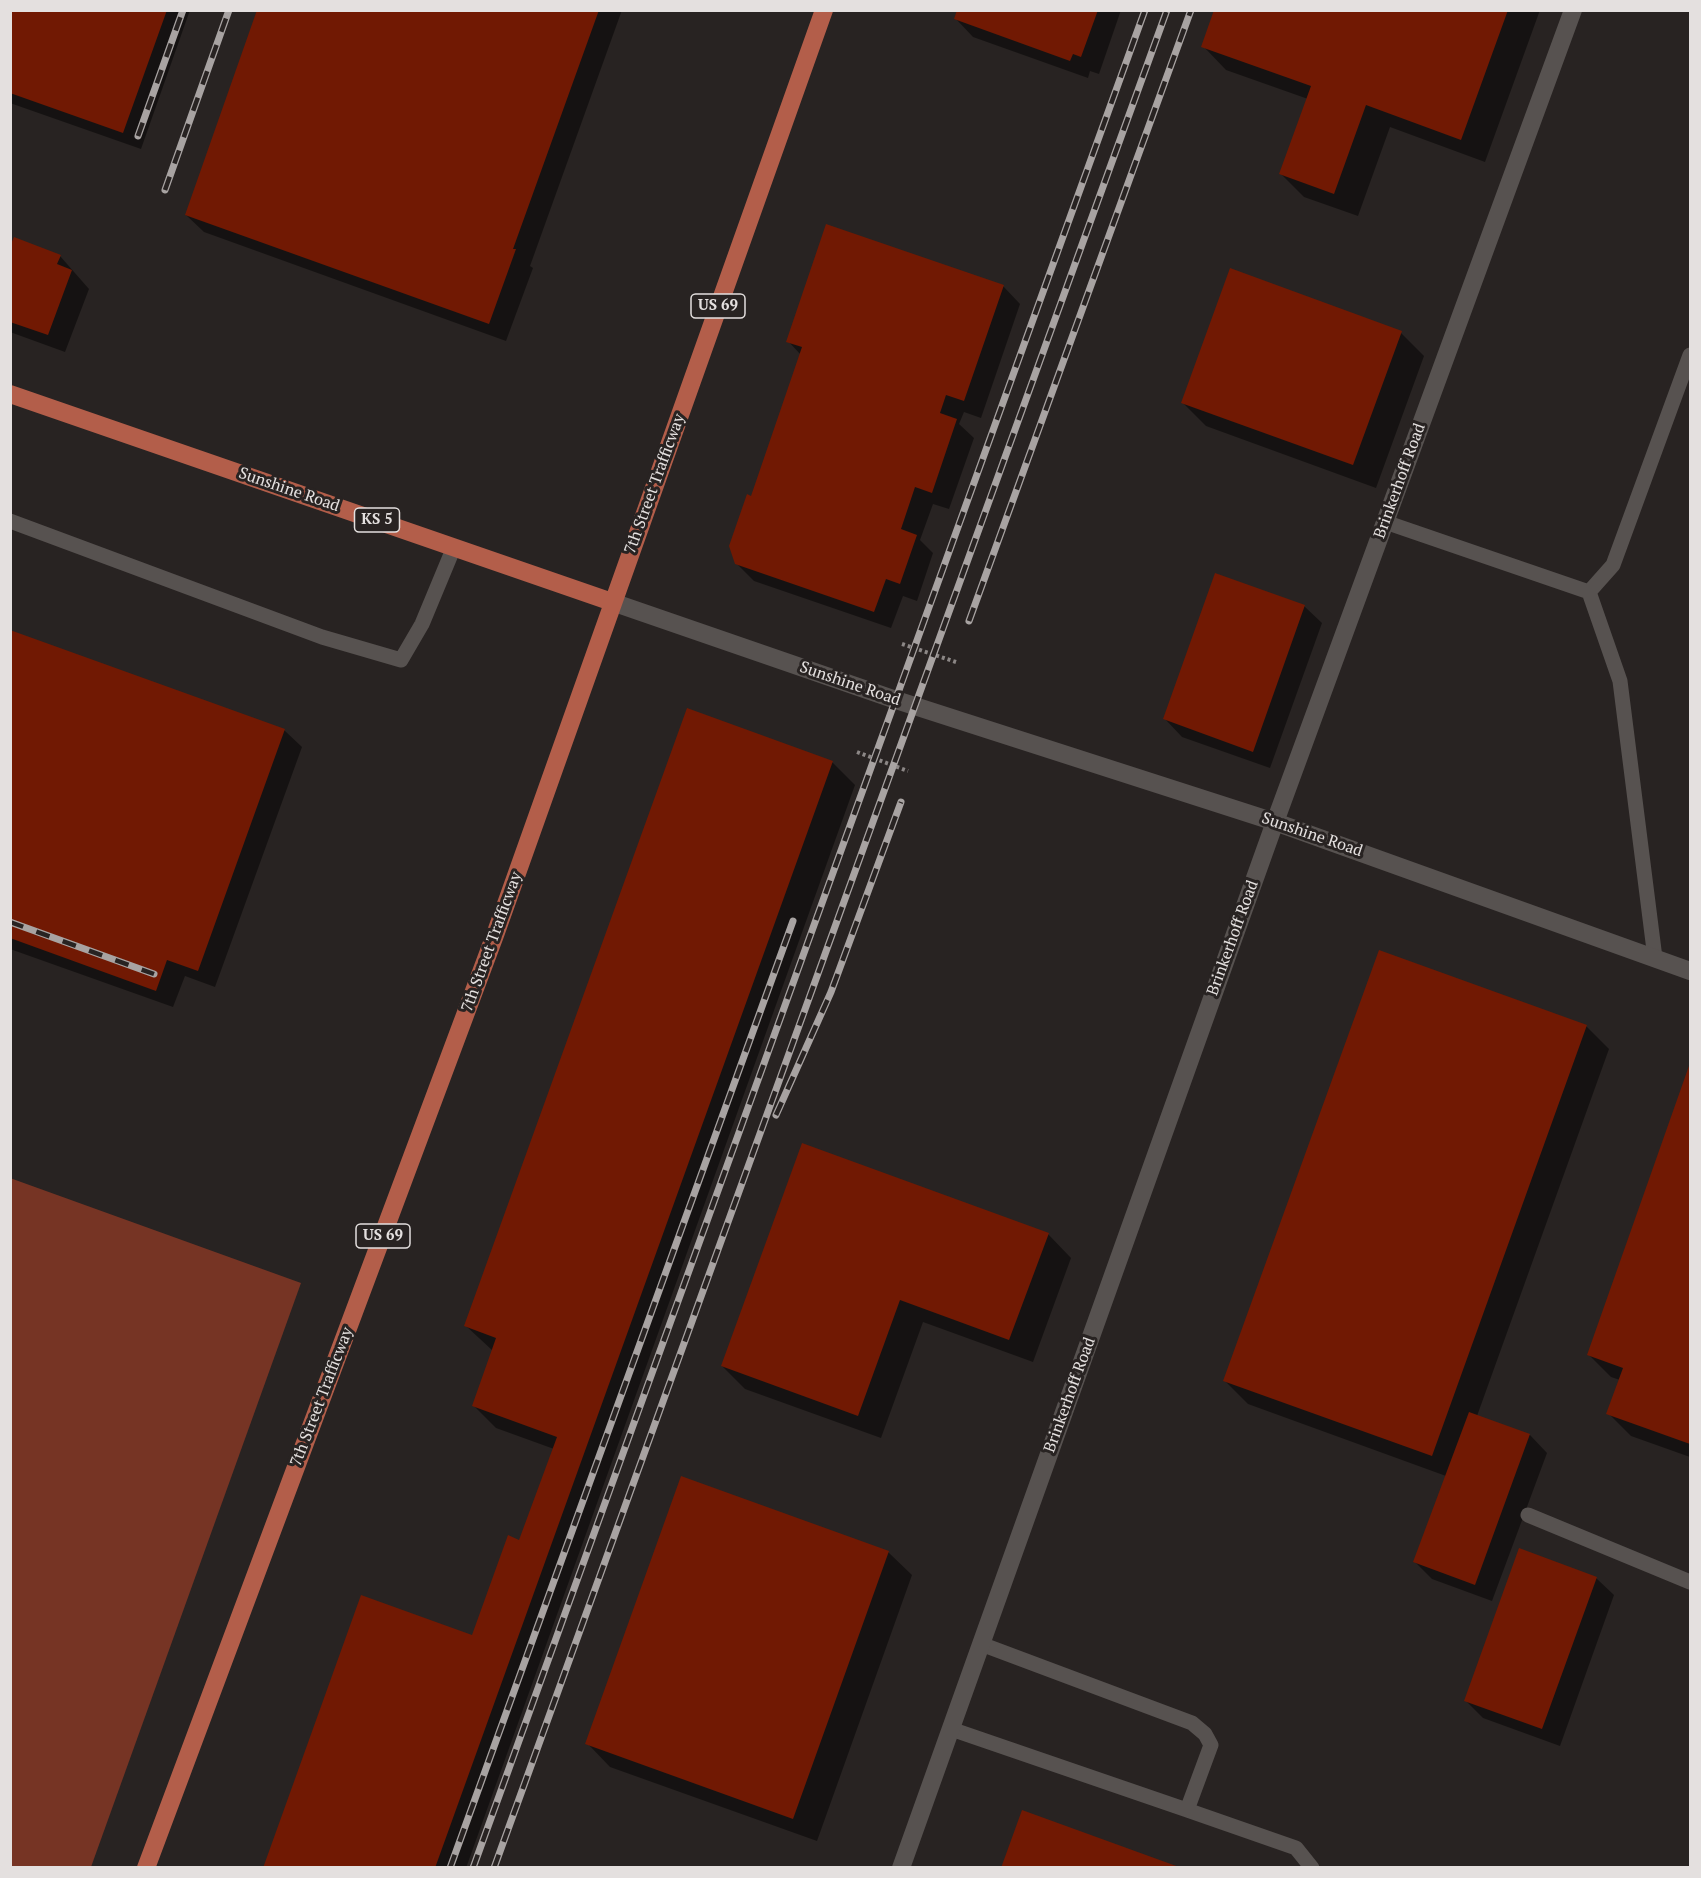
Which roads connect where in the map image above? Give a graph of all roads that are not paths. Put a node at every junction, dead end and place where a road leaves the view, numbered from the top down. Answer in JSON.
{"nodes":[{"id":1,"x":824,"y":10,"type":"edge"},
{"id":2,"x":1573,"y":10,"type":"edge"},
{"id":3,"x":1690,"y":355,"type":"edge"},
{"id":4,"x":10,"y":394,"type":"edge"},
{"id":5,"x":10,"y":521,"type":"edge"},
{"id":6,"x":1385,"y":522,"type":"junction"},
{"id":7,"x":454,"y":547,"type":"junction"},
{"id":8,"x":1589,"y":592,"type":"junction"},
{"id":9,"x":612,"y":602,"type":"junction"},
{"id":10,"x":1275,"y":822,"type":"junction"},
{"id":11,"x":1655,"y":958,"type":"junction"},
{"id":12,"x":1690,"y":971,"type":"edge"},
{"id":13,"x":1528,"y":1515,"type":"dead end"},
{"id":14,"x":1690,"y":1582,"type":"edge"},
{"id":15,"x":981,"y":1644,"type":"junction"},
{"id":16,"x":951,"y":1729,"type":"junction"},
{"id":17,"x":1187,"y":1810,"type":"junction"},
{"id":18,"x":146,"y":1868,"type":"edge"},
{"id":19,"x":902,"y":1868,"type":"edge"},
{"id":20,"x":1312,"y":1868,"type":"edge"}],
"edges":[{"from":1,"to":9,"type":"main road","name":"7th Street Trafficway","number":"US 69"},
{"from":2,"to":6,"type":"street","name":"Brinkerhoff Road"},
{"from":3,"to":8,"type":"lane"},
{"from":4,"to":7,"type":"main road","name":"Sunshine Road","number":"KS 5"},
{"from":5,"to":7,"type":"lane"},
{"from":6,"to":8,"type":"lane"},
{"from":6,"to":10,"type":"street","name":"Brinkerhoff Road"},
{"from":7,"to":9,"type":"main road","name":"Sunshine Road","number":"KS 5"},
{"from":8,"to":11,"type":"lane"},
{"from":9,"to":10,"type":"street","name":"Sunshine Road"},
{"from":9,"to":18,"type":"main road","name":"7th Street Trafficway","number":"US 69"},
{"from":10,"to":11,"type":"street","name":"Sunshine Road"},
{"from":10,"to":15,"type":"street","name":"Brinkerhoff Road"},
{"from":11,"to":12,"type":"street","name":"Sunshine Road"},
{"from":13,"to":14,"type":"lane"},
{"from":15,"to":16,"type":"street","name":"Brinkerhoff Road"},
{"from":15,"to":17,"type":"lane"},
{"from":16,"to":17,"type":"lane"},
{"from":16,"to":19,"type":"street","name":"Brinkerhoff Road"},
{"from":17,"to":20,"type":"lane"}]}
